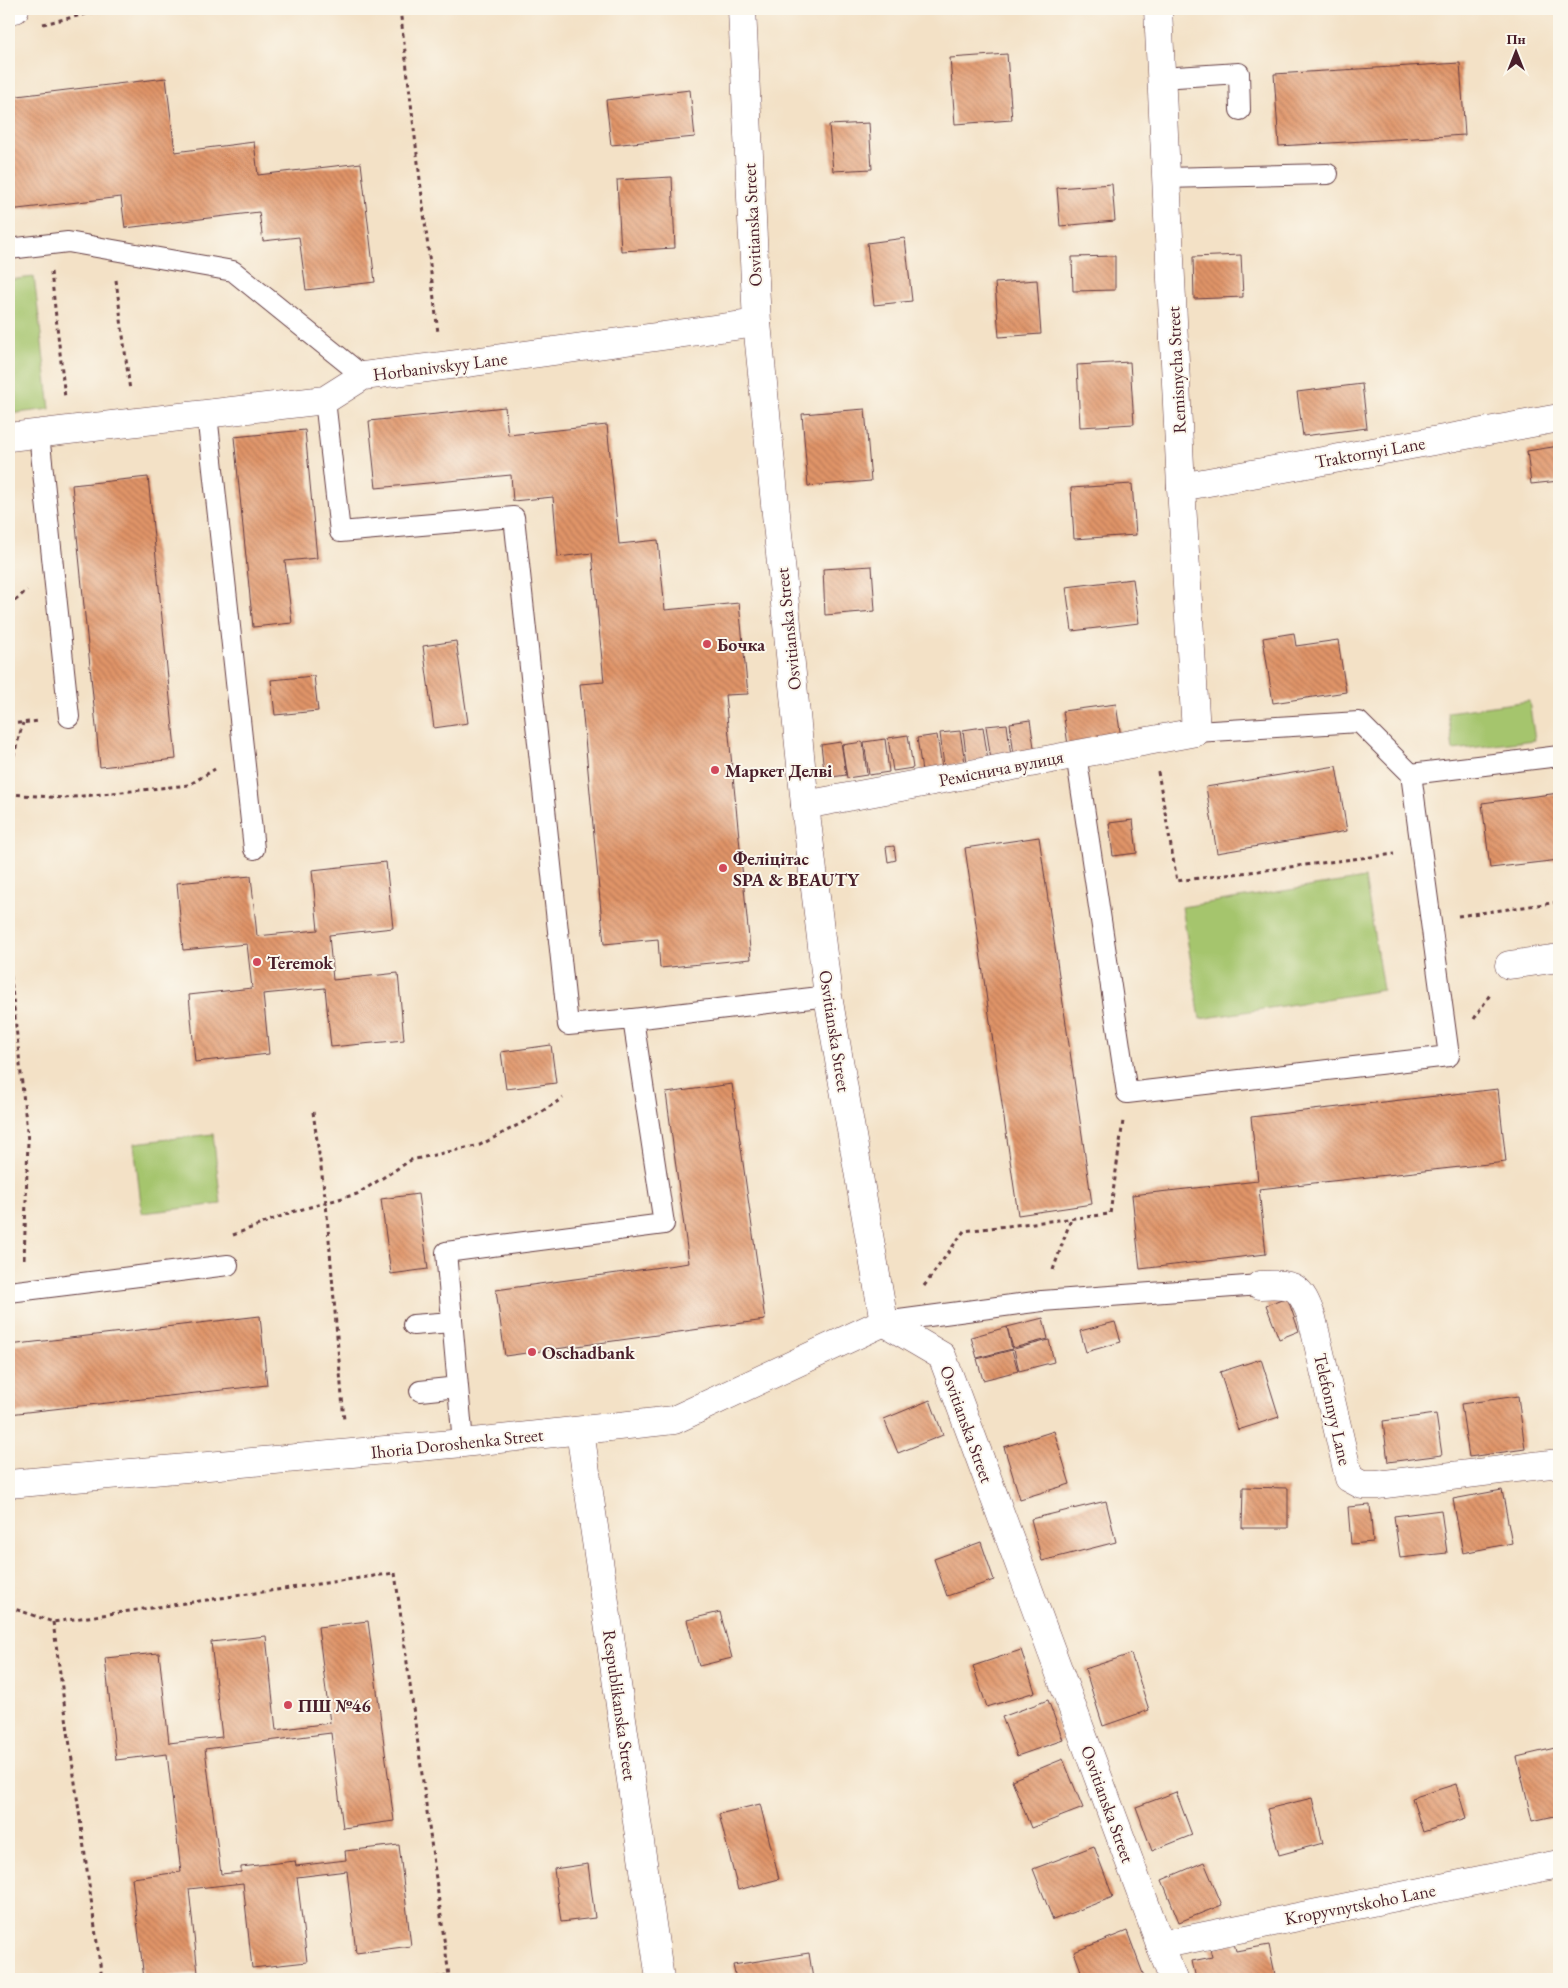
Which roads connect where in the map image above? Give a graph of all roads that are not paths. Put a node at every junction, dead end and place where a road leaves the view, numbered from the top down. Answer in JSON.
{"nodes":[{"id":1,"x":742,"y":9,"type":"edge"},
{"id":2,"x":1158,"y":9,"type":"edge"},
{"id":3,"x":9,"y":10,"type":"edge"},
{"id":4,"x":26,"y":17,"type":"edge"},
{"id":5,"x":1161,"y":78,"type":"junction"},
{"id":6,"x":1240,"y":110,"type":"dead end"},
{"id":7,"x":1328,"y":174,"type":"dead end"},
{"id":8,"x":1166,"y":178,"type":"junction"},
{"id":9,"x":9,"y":249,"type":"edge"},
{"id":10,"x":757,"y":323,"type":"junction"},
{"id":11,"x":363,"y":376,"type":"junction"},
{"id":12,"x":325,"y":400,"type":"junction"},
{"id":13,"x":207,"y":414,"type":"junction"},
{"id":14,"x":1559,"y":418,"type":"edge"},
{"id":15,"x":39,"y":434,"type":"junction"},
{"id":16,"x":9,"y":438,"type":"edge"},
{"id":17,"x":1181,"y":487,"type":"junction"},
{"id":18,"x":69,"y":717,"type":"dead end"},
{"id":19,"x":1196,"y":732,"type":"junction"},
{"id":20,"x":1076,"y":754,"type":"junction"},
{"id":21,"x":1559,"y":756,"type":"edge"},
{"id":22,"x":1411,"y":774,"type":"junction"},
{"id":23,"x":805,"y":805,"type":"junction"},
{"id":24,"x":254,"y":850,"type":"dead end"},
{"id":25,"x":1559,"y":958,"type":"edge"},
{"id":26,"x":1509,"y":965,"type":"road end"},
{"id":27,"x":828,"y":996,"type":"junction"},
{"id":28,"x":633,"y":1019,"type":"junction"},
{"id":29,"x":228,"y":1265,"type":"dead end"},
{"id":30,"x":1260,"y":1285,"type":"joint"},
{"id":31,"x":16,"y":1292,"type":"edge"},
{"id":32,"x":883,"y":1310,"type":"junction"},
{"id":33,"x":452,"y":1322,"type":"junction"},
{"id":34,"x":414,"y":1325,"type":"dead end"},
{"id":35,"x":458,"y":1387,"type":"junction"},
{"id":36,"x":420,"y":1391,"type":"dead end"},
{"id":37,"x":580,"y":1431,"type":"junction"},
{"id":38,"x":463,"y":1443,"type":"junction"},
{"id":39,"x":1559,"y":1463,"type":"edge"},
{"id":40,"x":9,"y":1484,"type":"edge"},
{"id":41,"x":1559,"y":1864,"type":"edge"},
{"id":42,"x":1160,"y":1945,"type":"junction"},
{"id":43,"x":660,"y":1979,"type":"edge"},
{"id":44,"x":1173,"y":1979,"type":"edge"}],
"edges":[{"from":1,"to":10,"type":"street","name":"Osvitianska Street"},
{"from":2,"to":5,"type":"street","name":"Remisnycha Street"},
{"from":3,"to":4,"type":"street"},
{"from":5,"to":6,"type":"lane"},
{"from":5,"to":8,"type":"street","name":"Remisnycha Street"},
{"from":7,"to":8,"type":"lane"},
{"from":8,"to":17,"type":"street","name":"Remisnycha Street"},
{"from":9,"to":11,"type":"lane"},
{"from":10,"to":11,"type":"street","name":"Horbanivskyy Lane"},
{"from":10,"to":23,"type":"street","name":"Osvitianska Street"},
{"from":11,"to":12,"type":"street","name":"Horbanivskyy Lane"},
{"from":12,"to":13,"type":"street","name":"Horbanivskyy Lane"},
{"from":12,"to":28,"type":"lane"},
{"from":13,"to":15,"type":"street","name":"Horbanivskyy Lane"},
{"from":13,"to":24,"type":"lane"},
{"from":14,"to":17,"type":"street","name":"Traktornyi Lane"},
{"from":15,"to":16,"type":"street","name":"Horbanivskyy Lane"},
{"from":15,"to":18,"type":"lane"},
{"from":17,"to":19,"type":"street","name":"Remisnycha Street"},
{"from":19,"to":20,"type":"street","name":"Реміснича вулиця"},
{"from":19,"to":22,"type":"lane"},
{"from":20,"to":22,"type":"lane"},
{"from":20,"to":23,"type":"street","name":"Реміснича вулиця"},
{"from":21,"to":22,"type":"lane"},
{"from":23,"to":27,"type":"street","name":"Osvitianska Street"},
{"from":25,"to":26,"type":"street"},
{"from":27,"to":28,"type":"lane"},
{"from":27,"to":32,"type":"street","name":"Osvitianska Street"},
{"from":28,"to":33,"type":"lane"},
{"from":29,"to":31,"type":"lane"},
{"from":30,"to":32,"type":"lane"},
{"from":30,"to":39,"type":"street","name":"Telefonnyy Lane"},
{"from":32,"to":37,"type":"street","name":"Ihoria Doroshenka Street"},
{"from":32,"to":42,"type":"street","name":"Osvitianska Street"},
{"from":33,"to":34,"type":"lane"},
{"from":33,"to":35,"type":"lane"},
{"from":35,"to":36,"type":"lane"},
{"from":35,"to":38,"type":"lane"},
{"from":37,"to":38,"type":"street","name":"Ihoria Doroshenka Street"},
{"from":37,"to":43,"type":"street","name":"Respublikanska Street"},
{"from":38,"to":40,"type":"street","name":"Ihoria Doroshenka Street"},
{"from":41,"to":42,"type":"street","name":"Kropyvnytskoho Lane"},
{"from":42,"to":44,"type":"street","name":"Osvitianska Street"}]}
